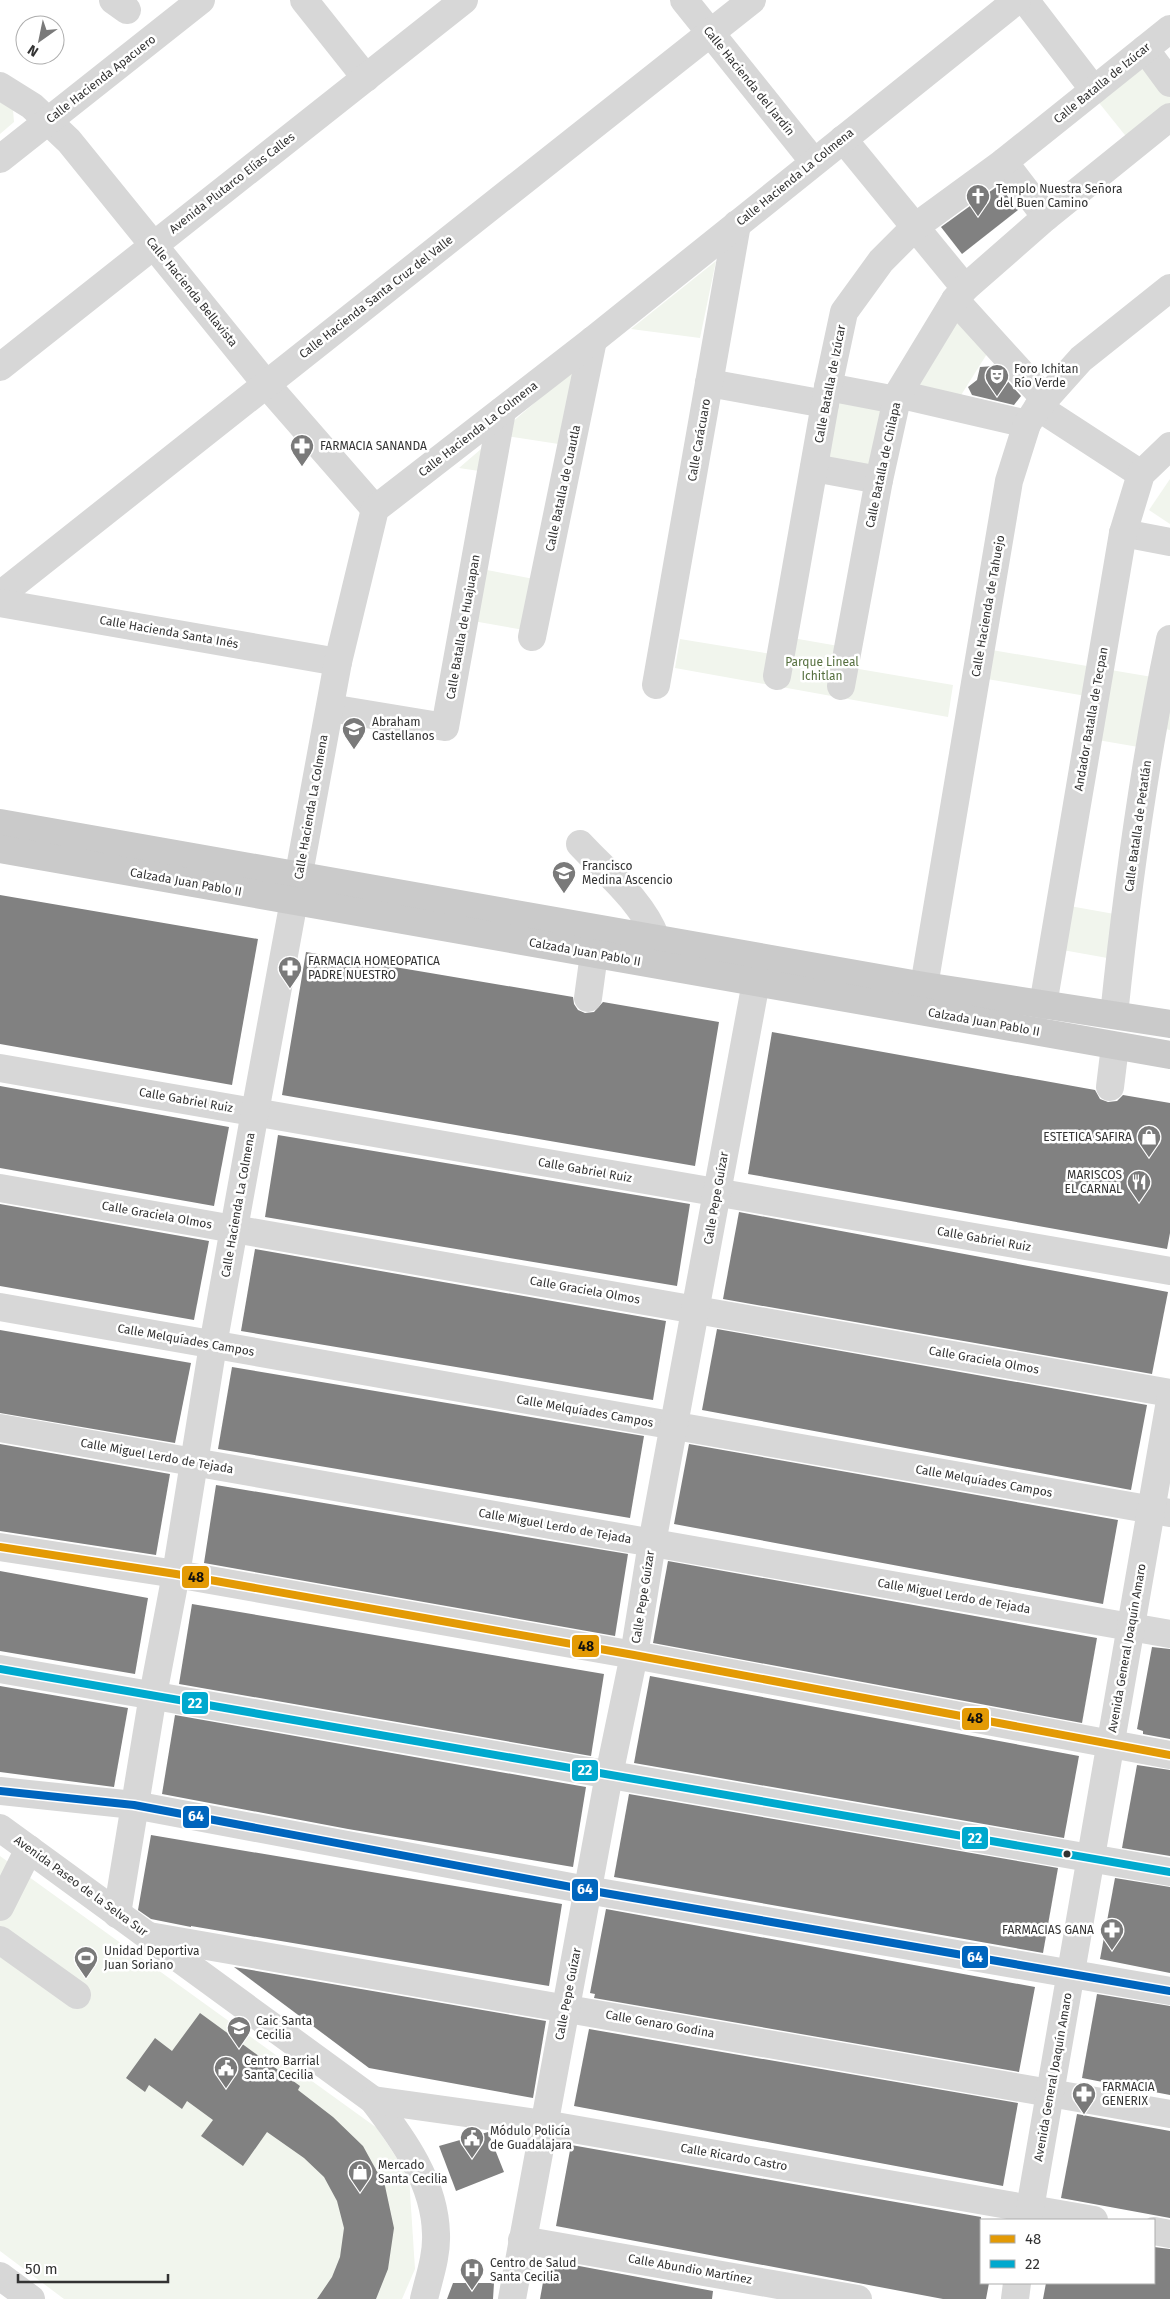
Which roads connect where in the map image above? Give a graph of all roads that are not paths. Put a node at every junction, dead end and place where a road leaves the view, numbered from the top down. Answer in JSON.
{"nodes":[{"id":1,"x":202,"y":0,"type":"edge"},
{"id":2,"x":304,"y":0,"type":"edge"},
{"id":3,"x":464,"y":0,"type":"edge"},
{"id":4,"x":684,"y":0,"type":"edge"},
{"id":5,"x":752,"y":0,"type":"edge"},
{"id":6,"x":1017,"y":0,"type":"edge"},
{"id":7,"x":1025,"y":0,"type":"edge"},
{"id":8,"x":1170,"y":29,"type":"edge"},
{"id":9,"x":710,"y":33,"type":"junction"},
{"id":10,"x":1144,"y":49,"type":"junction"},
{"id":11,"x":366,"y":78,"type":"junction"},
{"id":12,"x":1170,"y":82,"type":"edge"},
{"id":13,"x":0,"y":86,"type":"edge"},
{"id":14,"x":1094,"y":90,"type":"junction"},
{"id":15,"x":1170,"y":117,"type":"edge"},
{"id":16,"x":48,"y":121,"type":"junction"},
{"id":17,"x":843,"y":139,"type":"junction"},
{"id":18,"x":0,"y":159,"type":"edge"},
{"id":19,"x":814,"y":162,"type":"junction"},
{"id":20,"x":1004,"y":162,"type":"junction"},
{"id":21,"x":1046,"y":217,"type":"junction"},
{"id":22,"x":737,"y":224,"type":"junction"},
{"id":23,"x":915,"y":228,"type":"junction"},
{"id":24,"x":154,"y":245,"type":"junction"},
{"id":25,"x":1170,"y":288,"type":"edge"},
{"id":26,"x":960,"y":294,"type":"junction"},
{"id":27,"x":593,"y":340,"type":"junction"},
{"id":28,"x":0,"y":367,"type":"edge"},
{"id":29,"x":709,"y":383,"type":"junction"},
{"id":30,"x":266,"y":384,"type":"junction"},
{"id":31,"x":826,"y":396,"type":"junction"},
{"id":32,"x":897,"y":397,"type":"junction"},
{"id":33,"x":1037,"y":410,"type":"junction"},
{"id":34,"x":502,"y":411,"type":"junction"},
{"id":35,"x":1170,"y":446,"type":"edge"},
{"id":36,"x":814,"y":468,"type":"junction"},
{"id":37,"x":1141,"y":474,"type":"junction"},
{"id":38,"x":879,"y":480,"type":"junction"},
{"id":39,"x":375,"y":509,"type":"junction"},
{"id":40,"x":1123,"y":533,"type":"junction"},
{"id":41,"x":1170,"y":542,"type":"edge"},
{"id":42,"x":0,"y":595,"type":"edge"},
{"id":43,"x":0,"y":603,"type":"edge"},
{"id":44,"x":532,"y":637,"type":"dead end"},
{"id":45,"x":1170,"y":639,"type":"edge"},
{"id":46,"x":338,"y":662,"type":"junction"},
{"id":47,"x":777,"y":676,"type":"dead end"},
{"id":48,"x":656,"y":685,"type":"dead end"},
{"id":49,"x":841,"y":686,"type":"dead end"},
{"id":50,"x":330,"y":708,"type":"junction"},
{"id":51,"x":0,"y":823,"type":"edge"},
{"id":52,"x":580,"y":844,"type":"dead end"},
{"id":53,"x":0,"y":849,"type":"edge"},
{"id":54,"x":296,"y":888,"type":"junction"},
{"id":55,"x":656,"y":938,"type":"junction"},
{"id":56,"x":594,"y":954,"type":"junction"},
{"id":57,"x":756,"y":982,"type":"junction"},
{"id":58,"x":924,"y":986,"type":"junction"},
{"id":59,"x":588,"y":998,"type":"dead end"},
{"id":60,"x":1043,"y":1005,"type":"junction"},
{"id":61,"x":1114,"y":1015,"type":"junction"},
{"id":62,"x":1170,"y":1024,"type":"edge"},
{"id":63,"x":1115,"y":1046,"type":"junction"},
{"id":64,"x":1170,"y":1055,"type":"edge"},
{"id":65,"x":0,"y":1068,"type":"edge"},
{"id":66,"x":1110,"y":1087,"type":"dead end"},
{"id":67,"x":255,"y":1112,"type":"junction"},
{"id":68,"x":0,"y":1188,"type":"edge"},
{"id":69,"x":717,"y":1192,"type":"junction"},
{"id":70,"x":234,"y":1229,"type":"junction"},
{"id":71,"x":1170,"y":1271,"type":"edge"},
{"id":72,"x":0,"y":1307,"type":"edge"},
{"id":73,"x":695,"y":1309,"type":"junction"},
{"id":74,"x":212,"y":1345,"type":"junction"},
{"id":75,"x":1170,"y":1393,"type":"edge"},
{"id":76,"x":1170,"y":1402,"type":"edge"},
{"id":77,"x":674,"y":1426,"type":"junction"},
{"id":78,"x":0,"y":1428,"type":"edge"},
{"id":79,"x":192,"y":1462,"type":"junction"},
{"id":80,"x":1161,"y":1512,"type":"edge"},
{"id":81,"x":652,"y":1543,"type":"junction"},
{"id":82,"x":0,"y":1547,"type":"edge"},
{"id":83,"x":176,"y":1574,"type":"junction"},
{"id":84,"x":1131,"y":1627,"type":"junction"},
{"id":85,"x":1170,"y":1634,"type":"edge"},
{"id":86,"x":634,"y":1655,"type":"junction"},
{"id":87,"x":0,"y":1669,"type":"edge"},
{"id":88,"x":153,"y":1695,"type":"junction"},
{"id":89,"x":1111,"y":1744,"type":"junction"},
{"id":90,"x":1170,"y":1755,"type":"edge"},
{"id":91,"x":609,"y":1774,"type":"junction"},
{"id":92,"x":0,"y":1790,"type":"edge"},
{"id":93,"x":134,"y":1805,"type":"junction"},
{"id":94,"x":0,"y":1828,"type":"edge"},
{"id":95,"x":29,"y":1849,"type":"junction"},
{"id":96,"x":1091,"y":1858,"type":"junction"},
{"id":97,"x":1170,"y":1872,"type":"edge"},
{"id":98,"x":588,"y":1890,"type":"junction"},
{"id":99,"x":0,"y":1907,"type":"edge"},
{"id":100,"x":116,"y":1914,"type":"junction"},
{"id":101,"x":149,"y":1936,"type":"junction"},
{"id":102,"x":0,"y":1940,"type":"edge"},
{"id":103,"x":1071,"y":1974,"type":"junction"},
{"id":104,"x":1170,"y":1991,"type":"edge"},
{"id":105,"x":77,"y":1995,"type":"dead end"},
{"id":106,"x":566,"y":2008,"type":"junction"},
{"id":107,"x":1050,"y":2093,"type":"junction"},
{"id":108,"x":373,"y":2100,"type":"junction"},
{"id":109,"x":1170,"y":2114,"type":"edge"},
{"id":110,"x":544,"y":2124,"type":"junction"},
{"id":111,"x":1029,"y":2215,"type":"edge"},
{"id":112,"x":1081,"y":2219,"type":"edge"},
{"id":113,"x":1155,"y":2231,"type":"edge"},
{"id":114,"x":1170,"y":2234,"type":"edge"},
{"id":115,"x":522,"y":2240,"type":"junction"},
{"id":116,"x":1017,"y":2284,"type":"edge"},
{"id":117,"x":424,"y":2299,"type":"edge"},
{"id":118,"x":512,"y":2299,"type":"edge"},
{"id":119,"x":858,"y":2299,"type":"edge"},
{"id":120,"x":1015,"y":2299,"type":"edge"}],
"edges":[{"from":1,"to":16,"type":"street","name":"Calle Hacienda Apacuero"},
{"from":2,"to":11,"type":"street"},
{"from":3,"to":11,"type":"street","name":"Avenida Plutarco Elías Calles"},
{"from":4,"to":9,"type":"street","name":"Calle Hacienda del Jardín"},
{"from":5,"to":9,"type":"street","name":"Calle Hacienda Santa Cruz del Valle"},
{"from":6,"to":17,"type":"street","name":"Calle Hacienda La Colmena"},
{"from":7,"to":14,"type":"street"},
{"from":8,"to":10,"type":"street","name":"Calle Batalla de Izúcar"},
{"from":9,"to":19,"type":"street","name":"Calle Hacienda del Jardín"},
{"from":9,"to":30,"type":"street","name":"Calle Hacienda Santa Cruz del Valle"},
{"from":10,"to":12,"type":"street"},
{"from":10,"to":14,"type":"street","name":"Calle Batalla de Izúcar"},
{"from":11,"to":24,"type":"street","name":"Avenida Plutarco Elías Calles"},
{"from":13,"to":16,"type":"street","name":"Calle Hacienda Bellavista"},
{"from":14,"to":20,"type":"street","name":"Calle Batalla de Izúcar"},
{"from":15,"to":21,"type":"street","name":"Calle Batalla de Chilapa"},
{"from":16,"to":18,"type":"street","name":"Calle Hacienda Apacuero"},
{"from":16,"to":24,"type":"street","name":"Calle Hacienda Bellavista"},
{"from":17,"to":19,"type":"street","name":"Calle Hacienda La Colmena"},
{"from":17,"to":23,"type":"street"},
{"from":19,"to":22,"type":"street","name":"Calle Hacienda La Colmena"},
{"from":20,"to":21,"type":"street"},
{"from":20,"to":23,"type":"street","name":"Calle Batalla de Izúcar"},
{"from":21,"to":26,"type":"street","name":"Calle Batalla de Chilapa"},
{"from":22,"to":27,"type":"street","name":"Calle Hacienda La Colmena"},
{"from":22,"to":29,"type":"street","name":"Calle Carácuaro"},
{"from":23,"to":26,"type":"street"},
{"from":23,"to":31,"type":"street","name":"Calle Batalla de Izúcar"},
{"from":24,"to":28,"type":"street","name":"Avenida Plutarco Elías Calles"},
{"from":24,"to":30,"type":"street","name":"Calle Hacienda Bellavista"},
{"from":25,"to":33,"type":"street","name":"Calle Hacienda de Tahuejo"},
{"from":26,"to":32,"type":"street","name":"Calle Batalla de Chilapa"},
{"from":26,"to":33,"type":"street"},
{"from":27,"to":34,"type":"street","name":"Calle Hacienda La Colmena"},
{"from":27,"to":44,"type":"street","name":"Calle Batalla de Cuautla"},
{"from":29,"to":31,"type":"street"},
{"from":29,"to":48,"type":"street","name":"Calle Carácuaro"},
{"from":30,"to":39,"type":"street","name":"Calle Hacienda Bellavista"},
{"from":30,"to":42,"type":"street","name":"Calle Hacienda Santa Cruz del Valle"},
{"from":31,"to":32,"type":"street"},
{"from":31,"to":36,"type":"street","name":"Calle Batalla de Izúcar"},
{"from":32,"to":33,"type":"street"},
{"from":32,"to":38,"type":"street","name":"Calle Batalla de Chilapa"},
{"from":33,"to":37,"type":"street"},
{"from":33,"to":58,"type":"street","name":"Calle Hacienda de Tahuejo"},
{"from":34,"to":39,"type":"street","name":"Calle Hacienda La Colmena"},
{"from":34,"to":50,"type":"street","name":"Calle Batalla de Huajuapan"},
{"from":35,"to":37,"type":"street","name":"Andador Batalla de Tecpan"},
{"from":36,"to":38,"type":"street"},
{"from":36,"to":47,"type":"street","name":"Calle Batalla de Izúcar"},
{"from":37,"to":40,"type":"street","name":"Andador Batalla de Tecpan"},
{"from":38,"to":49,"type":"street","name":"Calle Batalla de Chilapa"},
{"from":39,"to":46,"type":"street","name":"Calle Hacienda La Colmena"},
{"from":40,"to":41,"type":"street"},
{"from":40,"to":60,"type":"street","name":"Andador Batalla de Tecpan"},
{"from":43,"to":46,"type":"street","name":"Calle Hacienda Santa Inés"},
{"from":45,"to":61,"type":"street","name":"Calle Batalla de Petatlán"},
{"from":46,"to":50,"type":"street","name":"Calle Hacienda La Colmena"},
{"from":50,"to":54,"type":"street","name":"Calle Hacienda La Colmena"},
{"from":51,"to":54,"type":"main road","name":"Calzada Juan Pablo II"},
{"from":52,"to":55,"type":"street"},
{"from":53,"to":54,"type":"main road","name":"Calzada Juan Pablo II"},
{"from":54,"to":55,"type":"main road","name":"Calzada Juan Pablo II"},
{"from":54,"to":56,"type":"main road","name":"Calzada Juan Pablo II"},
{"from":54,"to":67,"type":"street","name":"Calle Hacienda La Colmena"},
{"from":55,"to":58,"type":"main road","name":"Calzada Juan Pablo II"},
{"from":56,"to":57,"type":"main road","name":"Calzada Juan Pablo II"},
{"from":56,"to":59,"type":"street"},
{"from":57,"to":63,"type":"main road","name":"Calzada Juan Pablo II"},
{"from":57,"to":69,"type":"street","name":"Calle Pepe Guízar"},
{"from":58,"to":60,"type":"main road","name":"Calzada Juan Pablo II"},
{"from":60,"to":61,"type":"main road","name":"Calzada Juan Pablo II"},
{"from":61,"to":62,"type":"main road","name":"Calzada Juan Pablo II"},
{"from":63,"to":64,"type":"main road","name":"Calzada Juan Pablo II"},
{"from":63,"to":66,"type":"street"},
{"from":65,"to":67,"type":"street","name":"Calle Gabriel Ruiz"},
{"from":67,"to":69,"type":"street","name":"Calle Gabriel Ruiz"},
{"from":67,"to":70,"type":"street","name":"Calle Hacienda La Colmena"},
{"from":68,"to":70,"type":"street","name":"Calle Graciela Olmos"},
{"from":69,"to":71,"type":"street","name":"Calle Gabriel Ruiz"},
{"from":69,"to":73,"type":"street","name":"Calle Pepe Guízar"},
{"from":70,"to":73,"type":"street","name":"Calle Graciela Olmos"},
{"from":70,"to":74,"type":"street","name":"Calle Hacienda La Colmena"},
{"from":72,"to":74,"type":"street","name":"Calle Melquíades Campos"},
{"from":73,"to":75,"type":"street","name":"Calle Graciela Olmos"},
{"from":73,"to":77,"type":"street","name":"Calle Pepe Guízar"},
{"from":74,"to":77,"type":"street","name":"Calle Melquíades Campos"},
{"from":74,"to":79,"type":"street","name":"Calle Hacienda La Colmena"},
{"from":76,"to":80,"type":"street","name":"Avenida General Joaquín Amaro"},
{"from":77,"to":80,"type":"street","name":"Calle Melquíades Campos"},
{"from":77,"to":81,"type":"street","name":"Calle Pepe Guízar"},
{"from":78,"to":79,"type":"street","name":"Calle Miguel Lerdo de Tejada"},
{"from":79,"to":81,"type":"street","name":"Calle Miguel Lerdo de Tejada"},
{"from":79,"to":83,"type":"street","name":"Calle Hacienda La Colmena"},
{"from":80,"to":84,"type":"street","name":"Avenida General Joaquín Amaro"},
{"from":81,"to":84,"type":"street","name":"Calle Miguel Lerdo de Tejada"},
{"from":81,"to":86,"type":"street","name":"Calle Pepe Guízar"},
{"from":82,"to":83,"type":"street"},
{"from":83,"to":86,"type":"street"},
{"from":83,"to":88,"type":"street","name":"Calle Hacienda La Colmena"},
{"from":84,"to":85,"type":"street","name":"Calle Miguel Lerdo de Tejada"},
{"from":84,"to":89,"type":"street","name":"Avenida General Joaquín Amaro"},
{"from":86,"to":89,"type":"street"},
{"from":86,"to":91,"type":"street","name":"Calle Pepe Guízar"},
{"from":87,"to":88,"type":"street"},
{"from":88,"to":91,"type":"street"},
{"from":88,"to":93,"type":"street","name":"Calle Hacienda La Colmena"},
{"from":89,"to":90,"type":"street"},
{"from":89,"to":96,"type":"street","name":"Avenida General Joaquín Amaro"},
{"from":91,"to":96,"type":"street"},
{"from":91,"to":98,"type":"street","name":"Calle Pepe Guízar"},
{"from":92,"to":93,"type":"street"},
{"from":93,"to":98,"type":"street"},
{"from":93,"to":100,"type":"street","name":"Calle Hacienda La Colmena"},
{"from":94,"to":95,"type":"street","name":"Avenida Paseo de la Selva Sur"},
{"from":95,"to":99,"type":"street"},
{"from":95,"to":100,"type":"street","name":"Avenida Paseo de la Selva Sur"},
{"from":96,"to":97,"type":"street"},
{"from":96,"to":103,"type":"street","name":"Avenida General Joaquín Amaro"},
{"from":98,"to":103,"type":"street"},
{"from":98,"to":106,"type":"street","name":"Calle Pepe Guízar"},
{"from":100,"to":101,"type":"street","name":"Avenida Paseo de la Selva Sur"},
{"from":101,"to":106,"type":"street","name":"Calle Genaro Godina"},
{"from":101,"to":108,"type":"street","name":"Avenida Paseo de la Selva Sur"},
{"from":102,"to":105,"type":"street"},
{"from":103,"to":104,"type":"street"},
{"from":103,"to":107,"type":"street","name":"Avenida General Joaquín Amaro"},
{"from":106,"to":107,"type":"street","name":"Calle Genaro Godina"},
{"from":106,"to":110,"type":"street","name":"Calle Pepe Guízar"},
{"from":107,"to":109,"type":"street","name":"Calle Genaro Godina"},
{"from":107,"to":111,"type":"street","name":"Avenida General Joaquín Amaro"},
{"from":108,"to":110,"type":"street","name":"Calle Ricardo Castro"},
{"from":108,"to":117,"type":"street","name":"Avenida Paseo de la Selva Sur"},
{"from":110,"to":111,"type":"street","name":"Calle Ricardo Castro"},
{"from":110,"to":115,"type":"street","name":"Calle Pepe Guízar"},
{"from":111,"to":112,"type":"street","name":"Calle Ricardo Castro"},
{"from":113,"to":114,"type":"street"},
{"from":115,"to":118,"type":"street","name":"Calle Pepe Guízar"},
{"from":115,"to":119,"type":"street","name":"Calle Abundio Martínez"},
{"from":116,"to":120,"type":"street"}]}
